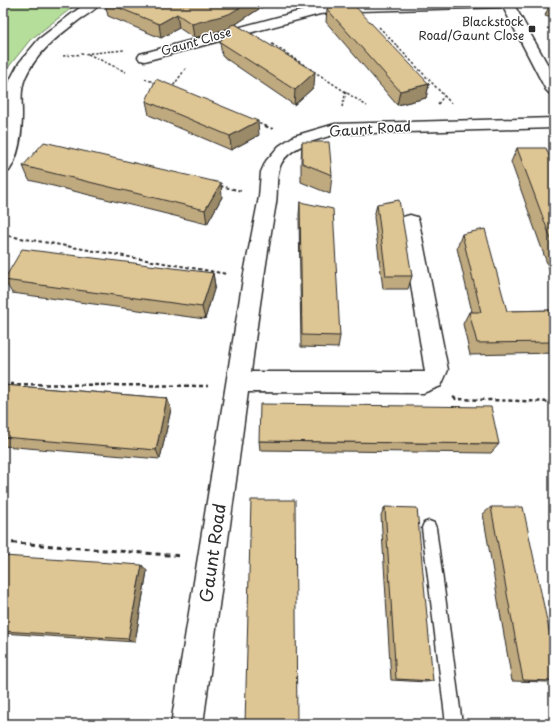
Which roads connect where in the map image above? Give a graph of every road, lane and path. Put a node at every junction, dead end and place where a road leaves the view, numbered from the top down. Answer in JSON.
{"nodes":[{"id":1,"x":94,"y":3,"type":"edge"},
{"id":2,"x":507,"y":3,"type":"edge"},
{"id":3,"x":359,"y":7,"type":"junction"},
{"id":4,"x":246,"y":28,"type":"junction"},
{"id":5,"x":125,"y":50,"type":"dead end"},
{"id":6,"x":88,"y":54,"type":"junction"},
{"id":7,"x":145,"y":57,"type":"dead end"},
{"id":8,"x":58,"y":60,"type":"dead end"},
{"id":9,"x":130,"y":74,"type":"dead end"},
{"id":10,"x":144,"y":79,"type":"dead end"},
{"id":11,"x":158,"y":84,"type":"edge"},
{"id":12,"x":164,"y":86,"type":"edge"},
{"id":13,"x":171,"y":89,"type":"edge"},
{"id":14,"x":554,"y":90,"type":"edge"},
{"id":15,"x":250,"y":120,"type":"edge"},
{"id":16,"x":554,"y":123,"type":"edge"},
{"id":17,"x":472,"y":125,"type":"junction"},
{"id":18,"x":398,"y":126,"type":"junction"},
{"id":19,"x":300,"y":140,"type":"junction"},
{"id":20,"x":3,"y":168,"type":"edge"},
{"id":21,"x":214,"y":184,"type":"edge"},
{"id":22,"x":268,"y":197,"type":"junction"},
{"id":23,"x":410,"y":222,"type":"dead end"},
{"id":24,"x":3,"y":236,"type":"edge"},
{"id":25,"x":253,"y":279,"type":"junction"},
{"id":26,"x":433,"y":379,"type":"junction"},
{"id":27,"x":238,"y":382,"type":"junction"},
{"id":28,"x":3,"y":384,"type":"edge"},
{"id":29,"x":554,"y":402,"type":"edge"},
{"id":30,"x":429,"y":528,"type":"dead end"},
{"id":31,"x":3,"y":542,"type":"edge"},
{"id":32,"x":213,"y":558,"type":"junction"},
{"id":33,"x":187,"y":724,"type":"edge"},
{"id":34,"x":454,"y":724,"type":"edge"}],
"edges":[{"from":1,"to":20,"type":"street"},
{"from":2,"to":3,"type":"street","name":"Gaunt Close"},
{"from":2,"to":14,"type":"street"},
{"from":3,"to":4,"type":"street","name":"Gaunt Close"},
{"from":3,"to":17,"type":"path"},
{"from":4,"to":7,"type":"street","name":"Gaunt Close"},
{"from":4,"to":18,"type":"path"},
{"from":5,"to":6,"type":"path"},
{"from":6,"to":8,"type":"path"},
{"from":6,"to":9,"type":"path"},
{"from":10,"to":11,"type":"path"},
{"from":12,"to":13,"type":"path"},
{"from":15,"to":19,"type":"path"},
{"from":16,"to":17,"type":"street","name":"Gaunt Road"},
{"from":17,"to":18,"type":"street","name":"Gaunt Road"},
{"from":18,"to":19,"type":"street","name":"Gaunt Road"},
{"from":19,"to":22,"type":"street","name":"Gaunt Road"},
{"from":21,"to":22,"type":"path"},
{"from":22,"to":25,"type":"street","name":"Gaunt Road"},
{"from":23,"to":26,"type":"street"},
{"from":24,"to":25,"type":"path"},
{"from":25,"to":27,"type":"street","name":"Gaunt Road"},
{"from":26,"to":27,"type":"street"},
{"from":26,"to":29,"type":"path"},
{"from":27,"to":28,"type":"path"},
{"from":27,"to":32,"type":"street","name":"Gaunt Road"},
{"from":30,"to":34,"type":"lane"},
{"from":31,"to":32,"type":"path"},
{"from":32,"to":33,"type":"street","name":"Gaunt Road"}]}
